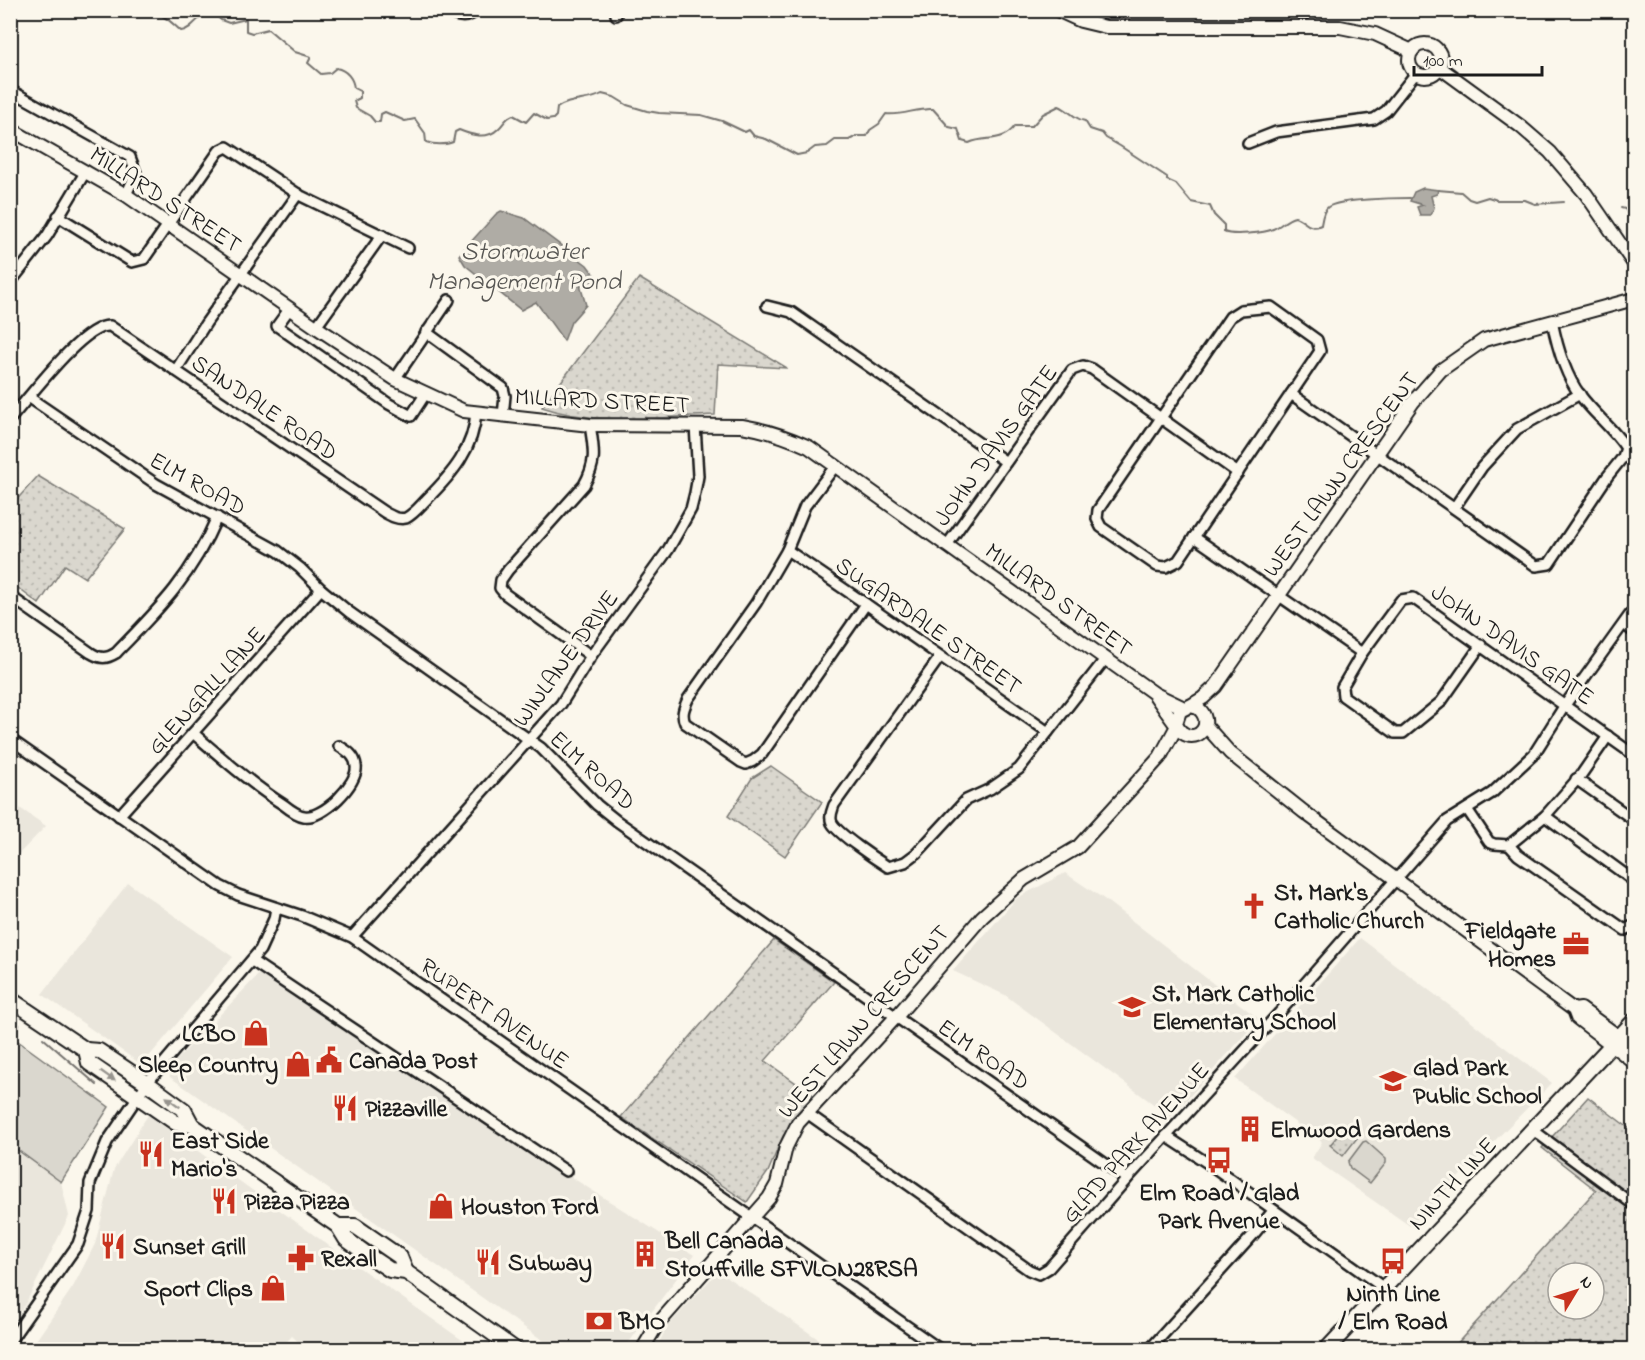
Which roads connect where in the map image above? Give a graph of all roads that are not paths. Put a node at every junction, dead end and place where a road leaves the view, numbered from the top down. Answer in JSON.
{"nodes":[{"id":1,"x":446,"y":10,"type":"edge"},
{"id":2,"x":477,"y":10,"type":"edge"},
{"id":3,"x":1057,"y":10,"type":"edge"},
{"id":4,"x":1412,"y":51,"type":"junction"},
{"id":5,"x":1439,"y":68,"type":"junction"},
{"id":6,"x":1416,"y":73,"type":"junction"},
{"id":7,"x":10,"y":90,"type":"edge"},
{"id":8,"x":12,"y":134,"type":"edge"},
{"id":9,"x":1248,"y":142,"type":"dead end"},
{"id":10,"x":86,"y":171,"type":"junction"},
{"id":11,"x":298,"y":194,"type":"junction"},
{"id":12,"x":126,"y":195,"type":"junction"},
{"id":13,"x":58,"y":216,"type":"junction"},
{"id":14,"x":168,"y":223,"type":"junction"},
{"id":15,"x":382,"y":234,"type":"junction"},
{"id":16,"x":408,"y":248,"type":"dead end"},
{"id":17,"x":1635,"y":264,"type":"edge"},
{"id":18,"x":242,"y":274,"type":"junction"},
{"id":19,"x":10,"y":283,"type":"edge"},
{"id":20,"x":1635,"y":299,"type":"edge"},
{"id":21,"x":449,"y":300,"type":"dead end"},
{"id":22,"x":767,"y":306,"type":"dead end"},
{"id":23,"x":290,"y":308,"type":"junction"},
{"id":24,"x":1552,"y":321,"type":"junction"},
{"id":25,"x":316,"y":327,"type":"junction"},
{"id":26,"x":426,"y":332,"type":"junction"},
{"id":27,"x":176,"y":370,"type":"junction"},
{"id":28,"x":395,"y":379,"type":"junction"},
{"id":29,"x":426,"y":393,"type":"junction"},
{"id":30,"x":1291,"y":394,"type":"junction"},
{"id":31,"x":1580,"y":394,"type":"junction"},
{"id":32,"x":30,"y":398,"type":"junction"},
{"id":33,"x":476,"y":412,"type":"junction"},
{"id":34,"x":503,"y":416,"type":"junction"},
{"id":35,"x":10,"y":419,"type":"edge"},
{"id":36,"x":1161,"y":419,"type":"junction"},
{"id":37,"x":590,"y":425,"type":"junction"},
{"id":38,"x":694,"y":425,"type":"junction"},
{"id":39,"x":1377,"y":454,"type":"junction"},
{"id":40,"x":1006,"y":462,"type":"junction"},
{"id":41,"x":836,"y":465,"type":"junction"},
{"id":42,"x":1238,"y":473,"type":"junction"},
{"id":43,"x":1454,"y":508,"type":"junction"},
{"id":44,"x":217,"y":517,"type":"junction"},
{"id":45,"x":1194,"y":537,"type":"junction"},
{"id":46,"x":947,"y":545,"type":"junction"},
{"id":47,"x":787,"y":550,"type":"junction"},
{"id":48,"x":321,"y":590,"type":"junction"},
{"id":49,"x":1279,"y":594,"type":"junction"},
{"id":50,"x":10,"y":600,"type":"edge"},
{"id":51,"x":866,"y":604,"type":"junction"},
{"id":52,"x":1635,"y":609,"type":"edge"},
{"id":53,"x":1624,"y":624,"type":"junction"},
{"id":54,"x":1635,"y":632,"type":"edge"},
{"id":55,"x":1481,"y":645,"type":"junction"},
{"id":56,"x":1362,"y":653,"type":"junction"},
{"id":57,"x":591,"y":656,"type":"junction"},
{"id":58,"x":940,"y":657,"type":"junction"},
{"id":59,"x":1106,"y":658,"type":"junction"},
{"id":60,"x":1216,"y":686,"type":"junction"},
{"id":61,"x":1155,"y":694,"type":"junction"},
{"id":62,"x":1566,"y":705,"type":"junction"},
{"id":63,"x":1187,"y":707,"type":"junction"},
{"id":64,"x":1206,"y":722,"type":"junction"},
{"id":65,"x":1177,"y":725,"type":"junction"},
{"id":66,"x":1048,"y":732,"type":"junction"},
{"id":67,"x":193,"y":733,"type":"junction"},
{"id":68,"x":1192,"y":736,"type":"junction"},
{"id":69,"x":1608,"y":736,"type":"junction"},
{"id":70,"x":10,"y":739,"type":"edge"},
{"id":71,"x":530,"y":740,"type":"junction"},
{"id":72,"x":339,"y":746,"type":"dead end"},
{"id":73,"x":1230,"y":753,"type":"junction"},
{"id":74,"x":1635,"y":755,"type":"edge"},
{"id":75,"x":1160,"y":757,"type":"junction"},
{"id":76,"x":1576,"y":779,"type":"junction"},
{"id":77,"x":1467,"y":809,"type":"junction"},
{"id":78,"x":119,"y":816,"type":"junction"},
{"id":79,"x":1545,"y":816,"type":"junction"},
{"id":80,"x":1635,"y":820,"type":"edge"},
{"id":81,"x":1509,"y":845,"type":"junction"},
{"id":82,"x":1396,"y":880,"type":"junction"},
{"id":83,"x":1635,"y":880,"type":"edge"},
{"id":84,"x":276,"y":908,"type":"junction"},
{"id":85,"x":1635,"y":925,"type":"edge"},
{"id":86,"x":352,"y":937,"type":"junction"},
{"id":87,"x":252,"y":961,"type":"junction"},
{"id":88,"x":12,"y":996,"type":"edge"},
{"id":89,"x":896,"y":1017,"type":"junction"},
{"id":90,"x":1635,"y":1021,"type":"edge"},
{"id":91,"x":1616,"y":1042,"type":"junction"},
{"id":92,"x":1635,"y":1048,"type":"edge"},
{"id":93,"x":86,"y":1050,"type":"junction"},
{"id":94,"x":1635,"y":1062,"type":"edge"},
{"id":95,"x":147,"y":1083,"type":"junction"},
{"id":96,"x":138,"y":1096,"type":"junction"},
{"id":97,"x":807,"y":1113,"type":"junction"},
{"id":98,"x":192,"y":1125,"type":"junction"},
{"id":99,"x":1533,"y":1130,"type":"junction"},
{"id":100,"x":1166,"y":1136,"type":"junction"},
{"id":101,"x":566,"y":1171,"type":"dead end"},
{"id":102,"x":1127,"y":1179,"type":"junction"},
{"id":103,"x":1635,"y":1205,"type":"edge"},
{"id":104,"x":1273,"y":1210,"type":"junction"},
{"id":105,"x":752,"y":1217,"type":"junction"},
{"id":106,"x":1384,"y":1288,"type":"junction"},
{"id":107,"x":10,"y":1341,"type":"edge"},
{"id":108,"x":929,"y":1346,"type":"edge"},
{"id":109,"x":516,"y":1350,"type":"edge"},
{"id":110,"x":642,"y":1350,"type":"edge"},
{"id":111,"x":941,"y":1350,"type":"edge"},
{"id":112,"x":1149,"y":1350,"type":"edge"},
{"id":113,"x":1326,"y":1350,"type":"edge"}],
"edges":[{"from":1,"to":2,"type":"street"},
{"from":3,"to":4,"type":"street"},
{"from":4,"to":5,"type":"street"},
{"from":4,"to":6,"type":"street"},
{"from":5,"to":6,"type":"street"},
{"from":5,"to":17,"type":"street"},
{"from":6,"to":9,"type":"street"},
{"from":7,"to":12,"type":"street"},
{"from":8,"to":10,"type":"street","name":"MILLARD STREET"},
{"from":10,"to":12,"type":"street","name":"MILLARD STREET"},
{"from":10,"to":13,"type":"street"},
{"from":11,"to":14,"type":"street"},
{"from":11,"to":15,"type":"street"},
{"from":11,"to":18,"type":"street"},
{"from":12,"to":14,"type":"street","name":"MILLARD STREET"},
{"from":13,"to":14,"type":"street"},
{"from":13,"to":19,"type":"street"},
{"from":14,"to":18,"type":"street","name":"MILLARD STREET"},
{"from":15,"to":16,"type":"street"},
{"from":15,"to":25,"type":"street"},
{"from":18,"to":23,"type":"street","name":"MILLARD STREET"},
{"from":18,"to":27,"type":"street"},
{"from":20,"to":24,"type":"street","name":"WEST LAWN CRESCENT"},
{"from":21,"to":26,"type":"street"},
{"from":22,"to":40,"type":"street"},
{"from":23,"to":25,"type":"street","name":"MILLARD STREET"},
{"from":23,"to":29,"type":"street"},
{"from":24,"to":31,"type":"street"},
{"from":24,"to":39,"type":"street","name":"WEST LAWN CRESCENT"},
{"from":25,"to":28,"type":"street","name":"MILLARD STREET"},
{"from":26,"to":28,"type":"street"},
{"from":26,"to":34,"type":"street"},
{"from":27,"to":32,"type":"street","name":"SANDALE ROAD"},
{"from":27,"to":33,"type":"street","name":"SANDALE ROAD"},
{"from":28,"to":29,"type":"street","name":"MILLARD STREET"},
{"from":29,"to":33,"type":"street","name":"MILLARD STREET"},
{"from":30,"to":36,"type":"street"},
{"from":30,"to":39,"type":"street"},
{"from":30,"to":42,"type":"street"},
{"from":31,"to":43,"type":"street"},
{"from":31,"to":43,"type":"street"},
{"from":32,"to":35,"type":"street","name":"SANDALE ROAD"},
{"from":32,"to":44,"type":"street","name":"ELM ROAD"},
{"from":33,"to":34,"type":"street","name":"MILLARD STREET"},
{"from":34,"to":37,"type":"street","name":"MILLARD STREET"},
{"from":36,"to":40,"type":"street","name":"JOHN DAVIS GATE"},
{"from":36,"to":42,"type":"street","name":"JOHN DAVIS GATE"},
{"from":36,"to":45,"type":"street"},
{"from":37,"to":38,"type":"street","name":"MILLARD STREET"},
{"from":37,"to":57,"type":"street"},
{"from":38,"to":41,"type":"street","name":"MILLARD STREET"},
{"from":38,"to":57,"type":"street","name":"WINLANE DRIVE"},
{"from":39,"to":43,"type":"street"},
{"from":39,"to":49,"type":"street","name":"WEST LAWN CRESCENT"},
{"from":40,"to":46,"type":"street","name":"JOHN DAVIS GATE"},
{"from":41,"to":46,"type":"street","name":"MILLARD STREET"},
{"from":41,"to":47,"type":"street"},
{"from":42,"to":45,"type":"street"},
{"from":44,"to":48,"type":"street","name":"ELM ROAD"},
{"from":44,"to":50,"type":"street"},
{"from":45,"to":49,"type":"street"},
{"from":46,"to":59,"type":"street","name":"MILLARD STREET"},
{"from":47,"to":51,"type":"street","name":"SUGARDALE STREET"},
{"from":47,"to":51,"type":"street"},
{"from":48,"to":67,"type":"street","name":"GLENGALL LANE"},
{"from":48,"to":71,"type":"street","name":"ELM ROAD"},
{"from":49,"to":56,"type":"street"},
{"from":49,"to":60,"type":"street","name":"WEST LAWN CRESCENT"},
{"from":51,"to":58,"type":"street","name":"SUGARDALE STREET"},
{"from":52,"to":53,"type":"street","name":"GLAD PARK AVENUE"},
{"from":53,"to":54,"type":"street"},
{"from":53,"to":62,"type":"street","name":"GLAD PARK AVENUE"},
{"from":55,"to":56,"type":"street","name":"JOHN DAVIS GATE"},
{"from":55,"to":56,"type":"street","name":"JOHN DAVIS GATE"},
{"from":55,"to":62,"type":"street","name":"JOHN DAVIS GATE"},
{"from":57,"to":71,"type":"street","name":"WINLANE DRIVE"},
{"from":58,"to":66,"type":"street","name":"SUGARDALE STREET"},
{"from":58,"to":66,"type":"street"},
{"from":59,"to":61,"type":"street","name":"MILLARD STREET"},
{"from":59,"to":66,"type":"street"},
{"from":60,"to":63,"type":"street","name":"WEST LAWN CRESCENT"},
{"from":60,"to":64,"type":"street","name":"WEST LAWN CRESCENT"},
{"from":61,"to":63,"type":"street","name":"MILLARD STREET"},
{"from":61,"to":65,"type":"street","name":"MILLARD STREET"},
{"from":62,"to":69,"type":"street","name":"JOHN DAVIS GATE"},
{"from":62,"to":77,"type":"street","name":"GLAD PARK AVENUE"},
{"from":63,"to":64,"type":"street"},
{"from":63,"to":65,"type":"street"},
{"from":64,"to":68,"type":"street"},
{"from":64,"to":73,"type":"street"},
{"from":65,"to":68,"type":"street"},
{"from":65,"to":75,"type":"street","name":"WEST LAWN CRESCENT"},
{"from":67,"to":72,"type":"street"},
{"from":67,"to":78,"type":"street","name":"GLENGALL LANE"},
{"from":68,"to":73,"type":"street"},
{"from":68,"to":75,"type":"street","name":"WEST LAWN CRESCENT"},
{"from":69,"to":74,"type":"street","name":"JOHN DAVIS GATE"},
{"from":69,"to":76,"type":"street"},
{"from":70,"to":78,"type":"street","name":"RUPERT AVENUE"},
{"from":71,"to":86,"type":"street","name":"WINLANE DRIVE"},
{"from":71,"to":89,"type":"street","name":"ELM ROAD"},
{"from":73,"to":82,"type":"street"},
{"from":75,"to":89,"type":"street","name":"WEST LAWN CRESCENT"},
{"from":76,"to":79,"type":"street"},
{"from":76,"to":80,"type":"street"},
{"from":77,"to":81,"type":"street"},
{"from":77,"to":82,"type":"street","name":"GLAD PARK AVENUE"},
{"from":78,"to":84,"type":"street","name":"RUPERT AVENUE"},
{"from":79,"to":81,"type":"street"},
{"from":79,"to":83,"type":"street"},
{"from":81,"to":85,"type":"street"},
{"from":82,"to":91,"type":"street"},
{"from":82,"to":100,"type":"street","name":"GLAD PARK AVENUE"},
{"from":84,"to":86,"type":"street","name":"RUPERT AVENUE"},
{"from":84,"to":87,"type":"street"},
{"from":86,"to":105,"type":"street","name":"RUPERT AVENUE"},
{"from":87,"to":95,"type":"street"},
{"from":87,"to":101,"type":"street"},
{"from":88,"to":93,"type":"main road"},
{"from":89,"to":97,"type":"street","name":"WEST LAWN CRESCENT"},
{"from":89,"to":102,"type":"street","name":"ELM ROAD"},
{"from":90,"to":91,"type":"main road","name":"NINTH LINE"},
{"from":91,"to":92,"type":"street"},
{"from":91,"to":94,"type":"street"},
{"from":91,"to":99,"type":"main road","name":"NINTH LINE"},
{"from":93,"to":95,"type":"main road"},
{"from":93,"to":96,"type":"main road","one_way":true},
{"from":95,"to":96,"type":"street"},
{"from":98,"to":95,"type":"main road","one_way":true},
{"from":96,"to":98,"type":"main road"},
{"from":96,"to":107,"type":"street"},
{"from":97,"to":102,"type":"street","name":"GLAD PARK AVENUE"},
{"from":97,"to":105,"type":"street","name":"WEST LAWN CRESCENT"},
{"from":98,"to":109,"type":"main road"},
{"from":99,"to":103,"type":"street"},
{"from":99,"to":106,"type":"main road","name":"NINTH LINE"},
{"from":100,"to":102,"type":"street","name":"GLAD PARK AVENUE"},
{"from":100,"to":104,"type":"street"},
{"from":104,"to":106,"type":"street"},
{"from":104,"to":112,"type":"street"},
{"from":105,"to":108,"type":"street","name":"RUPERT AVENUE"},
{"from":105,"to":110,"type":"street","name":"WEST LAWN CRESCENT"},
{"from":106,"to":113,"type":"main road","name":"NINTH LINE"},
{"from":108,"to":111,"type":"street","name":"RUPERT AVENUE"}]}
